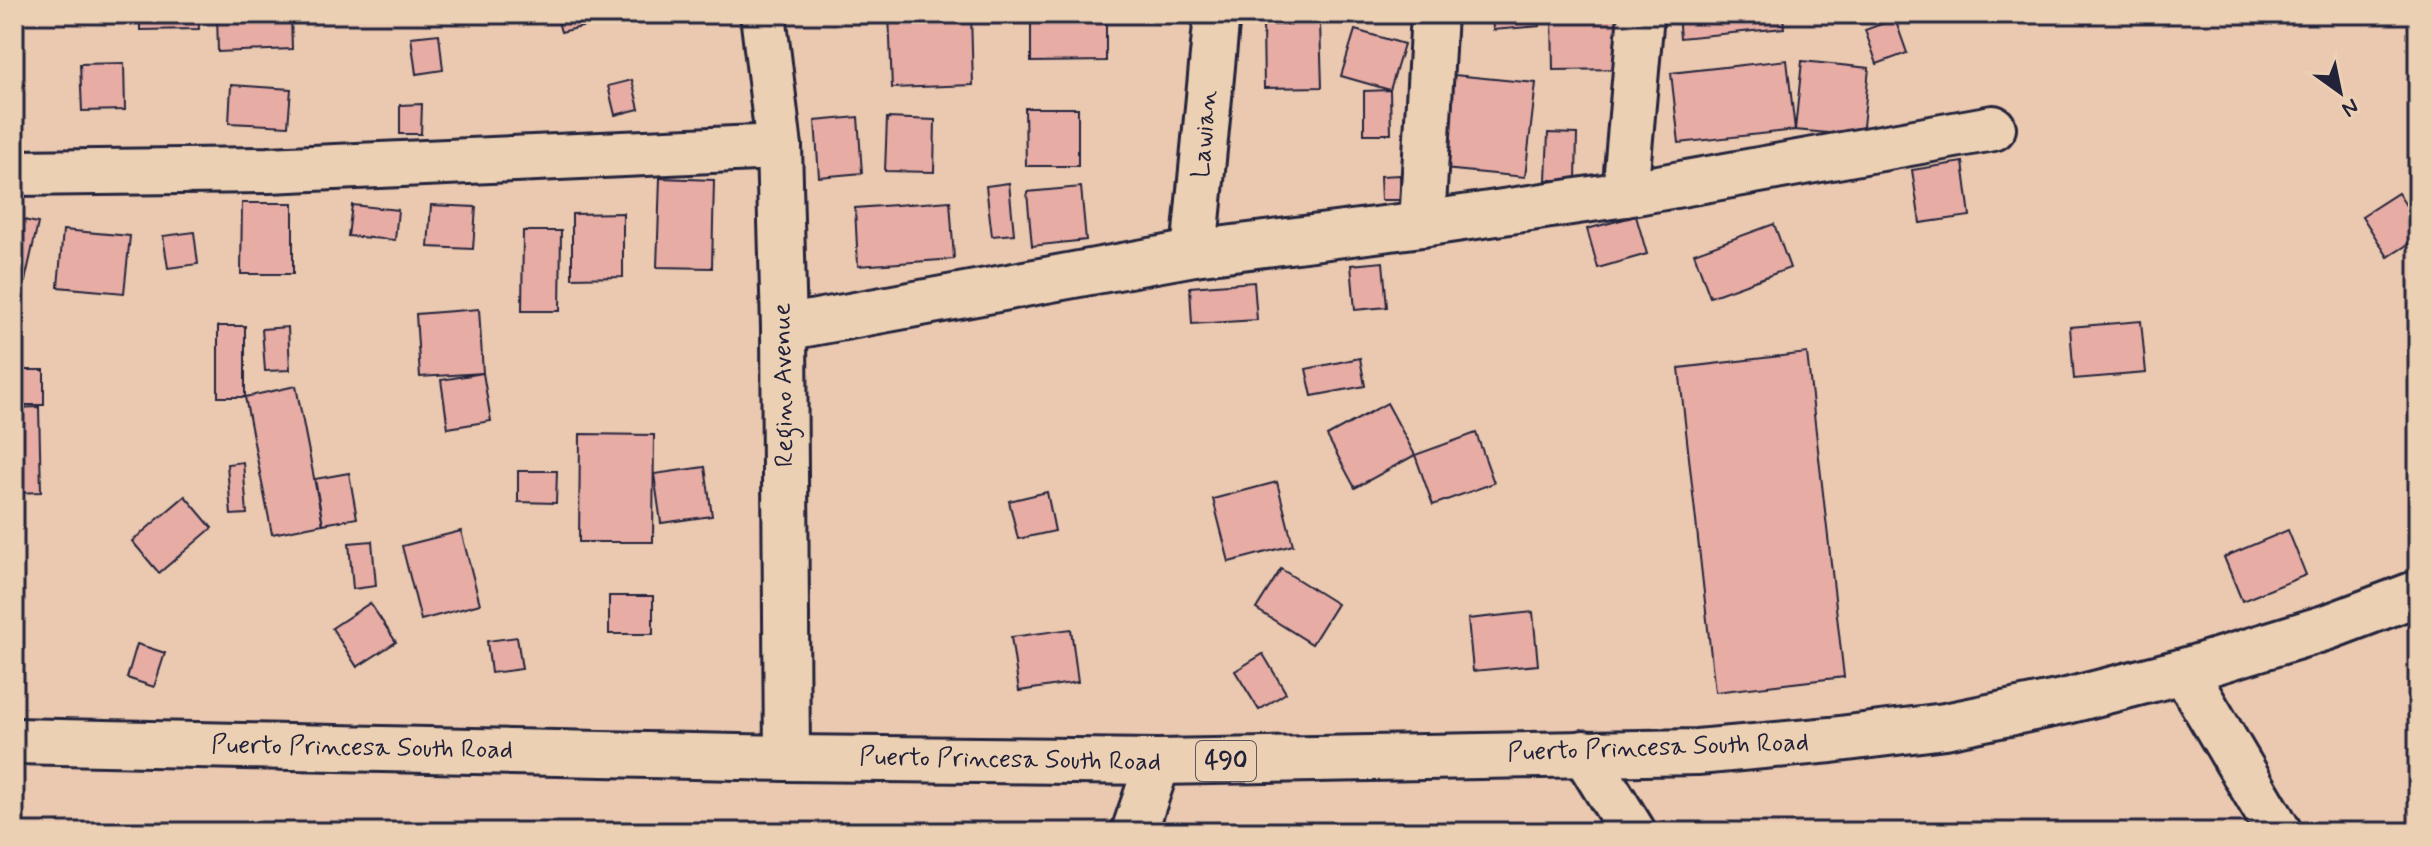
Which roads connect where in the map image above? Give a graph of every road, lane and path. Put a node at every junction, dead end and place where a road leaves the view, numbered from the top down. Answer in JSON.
{"nodes":[{"id":1,"x":763,"y":14,"type":"edge"},
{"id":2,"x":1217,"y":14,"type":"edge"},
{"id":3,"x":1434,"y":14,"type":"edge"},
{"id":4,"x":1641,"y":14,"type":"edge"},
{"id":5,"x":1993,"y":128,"type":"dead end"},
{"id":6,"x":779,"y":147,"type":"junction"},
{"id":7,"x":14,"y":173,"type":"edge"},
{"id":8,"x":1625,"y":194,"type":"junction"},
{"id":9,"x":1422,"y":224,"type":"junction"},
{"id":10,"x":1194,"y":253,"type":"junction"},
{"id":11,"x":784,"y":328,"type":"junction"},
{"id":12,"x":2418,"y":593,"type":"edge"},
{"id":13,"x":2184,"y":671,"type":"junction"},
{"id":14,"x":14,"y":741,"type":"edge"},
{"id":15,"x":1584,"y":753,"type":"junction"},
{"id":16,"x":787,"y":758,"type":"junction"},
{"id":17,"x":1158,"y":762,"type":"junction"},
{"id":18,"x":1134,"y":832,"type":"edge"},
{"id":19,"x":1633,"y":832,"type":"edge"},
{"id":20,"x":2279,"y":832,"type":"edge"}],
"edges":[{"from":1,"to":6,"type":"street","name":"Regino Avenue"},
{"from":2,"to":10,"type":"street","name":"Lawian"},
{"from":3,"to":9,"type":"street"},
{"from":4,"to":8,"type":"street"},
{"from":5,"to":8,"type":"street"},
{"from":6,"to":7,"type":"street"},
{"from":6,"to":11,"type":"street","name":"Regino Avenue"},
{"from":8,"to":9,"type":"street"},
{"from":9,"to":10,"type":"street"},
{"from":10,"to":11,"type":"street"},
{"from":11,"to":16,"type":"street","name":"Regino Avenue"},
{"from":12,"to":13,"type":"street","name":"Puerto Princesa South Road","number":"490"},
{"from":13,"to":15,"type":"street","name":"Puerto Princesa South Road","number":"490"},
{"from":13,"to":20,"type":"street"},
{"from":14,"to":16,"type":"street","name":"Puerto Princesa South Road","number":"490"},
{"from":15,"to":17,"type":"street","name":"Puerto Princesa South Road","number":"490"},
{"from":15,"to":19,"type":"street"},
{"from":16,"to":17,"type":"street","name":"Puerto Princesa South Road","number":"490"},
{"from":17,"to":18,"type":"street"}]}
